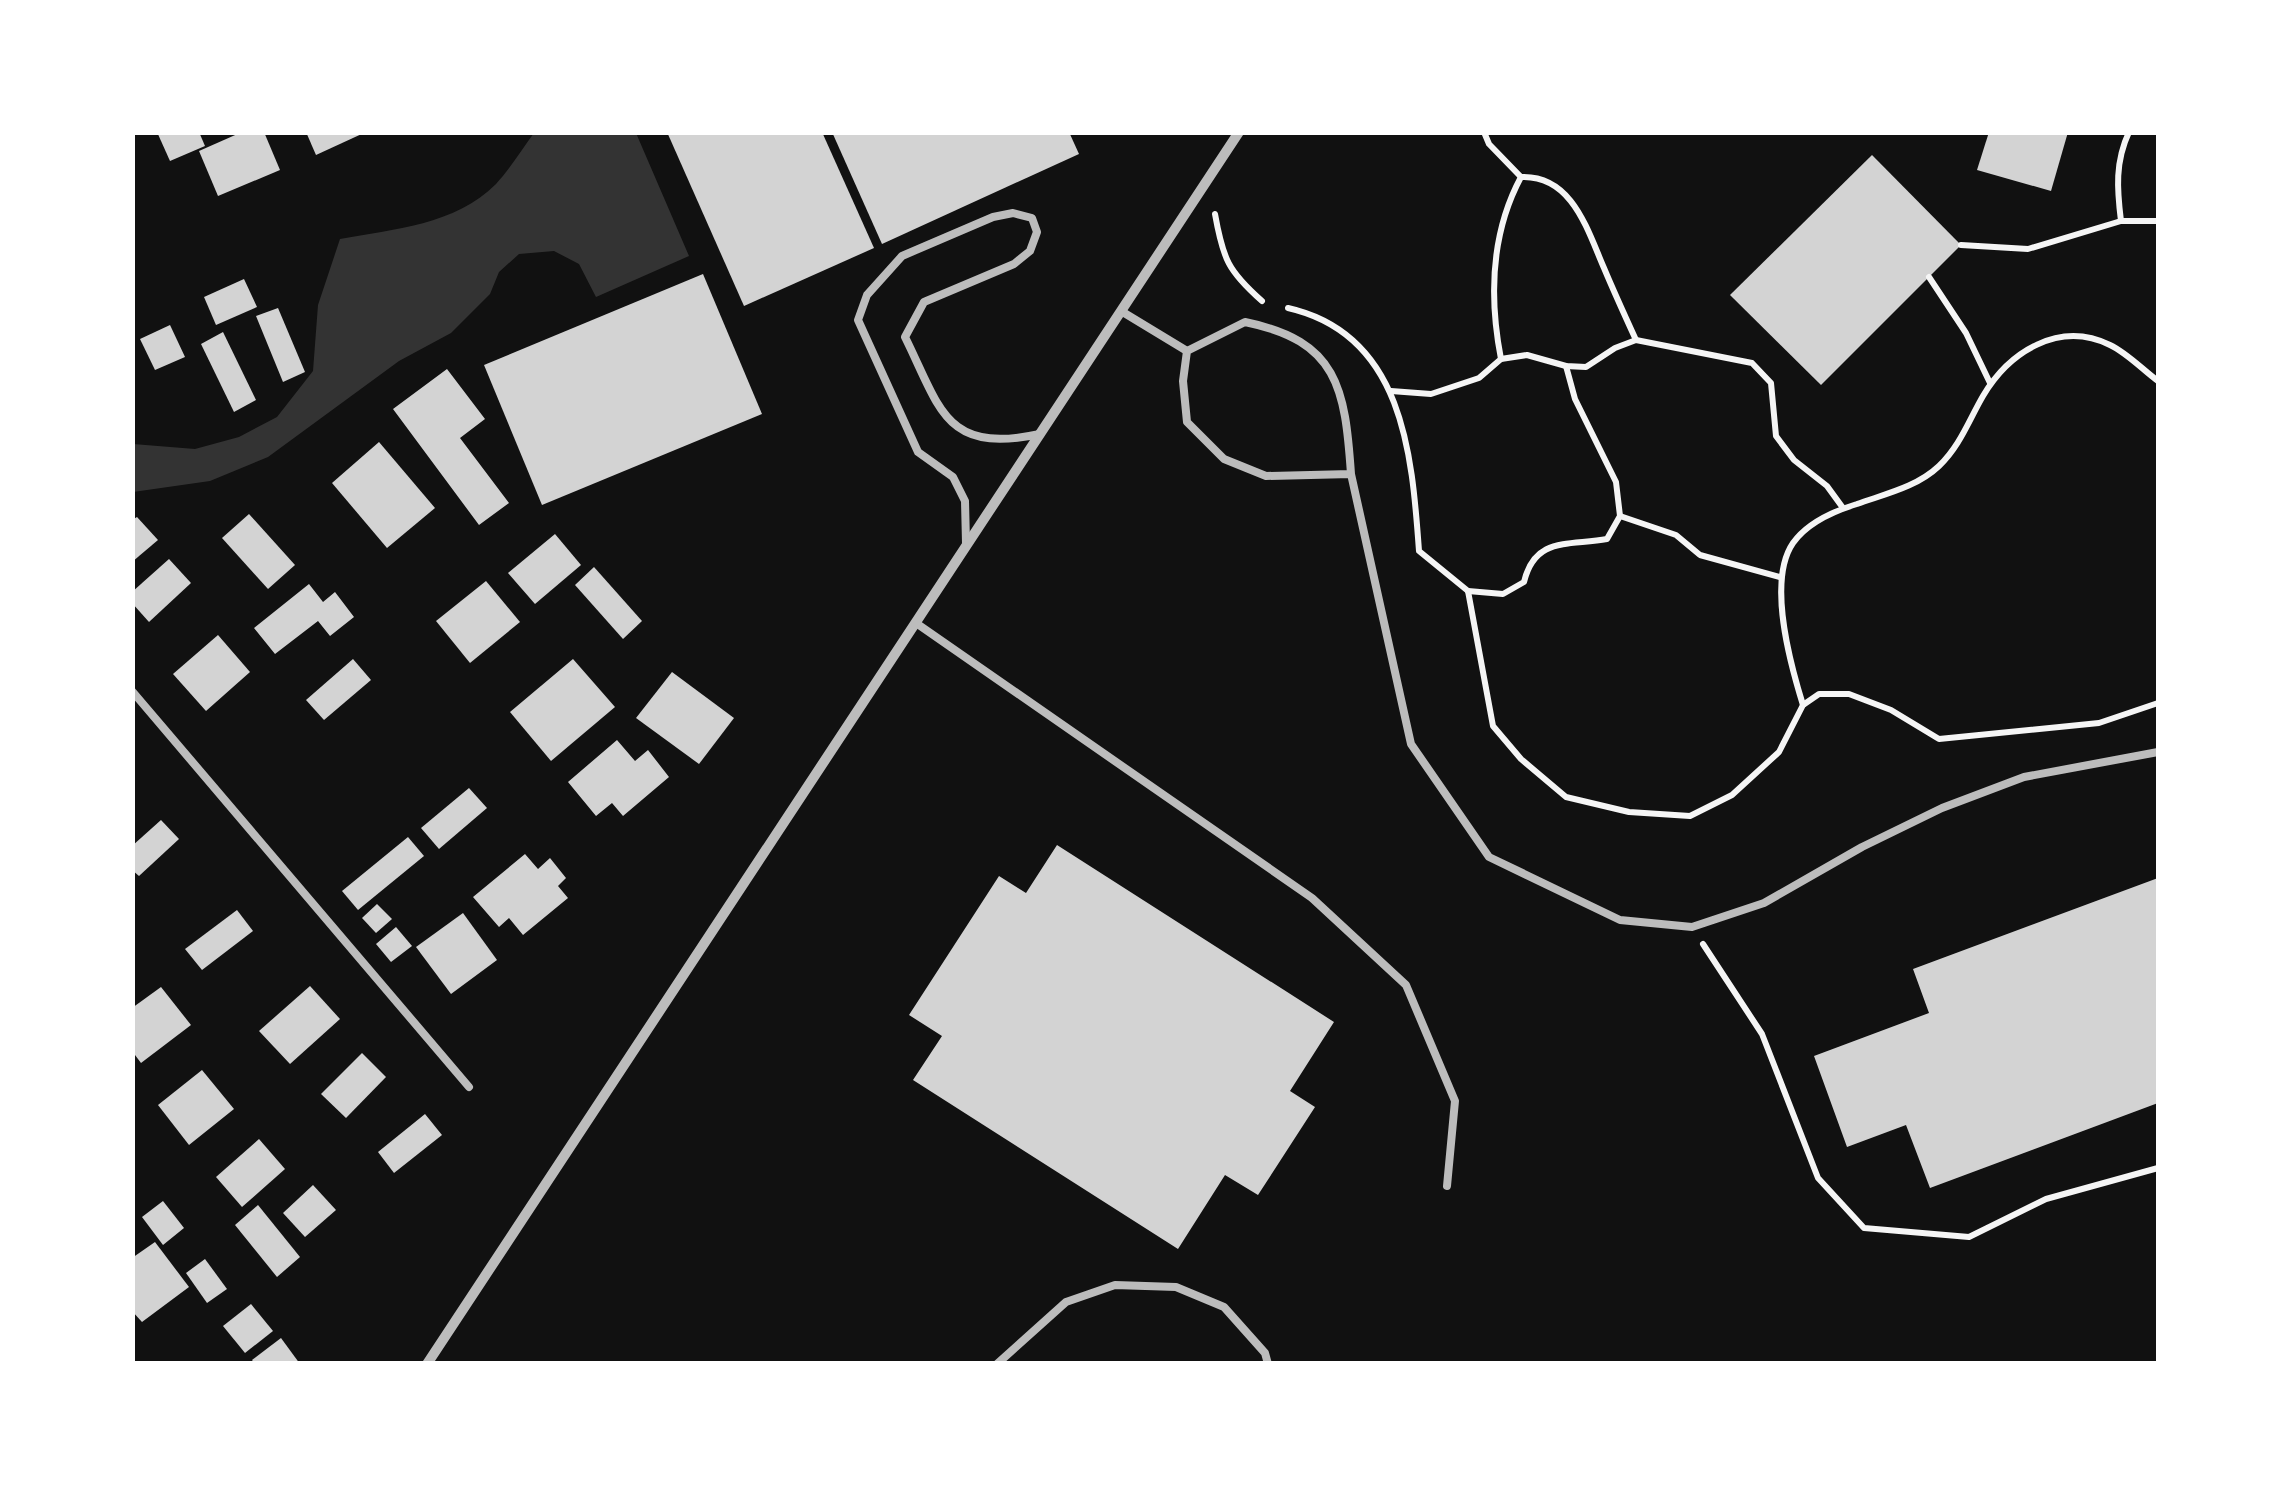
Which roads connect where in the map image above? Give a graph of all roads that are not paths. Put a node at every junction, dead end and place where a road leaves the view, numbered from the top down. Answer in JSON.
{"nodes":[{"id":1,"x":1239,"y":132,"type":"edge"},
{"id":2,"x":1121,"y":311,"type":"junction"},
{"id":3,"x":1187,"y":351,"type":"junction"},
{"id":4,"x":1040,"y":434,"type":"junction"},
{"id":5,"x":1350,"y":474,"type":"junction"},
{"id":6,"x":966,"y":546,"type":"junction"},
{"id":7,"x":916,"y":623,"type":"junction"},
{"id":8,"x":132,"y":691,"type":"edge"},
{"id":9,"x":2158,"y":752,"type":"edge"},
{"id":10,"x":469,"y":1087,"type":"dead end"},
{"id":11,"x":1447,"y":1186,"type":"dead end"},
{"id":12,"x":427,"y":1364,"type":"edge"},
{"id":13,"x":998,"y":1364,"type":"edge"},
{"id":14,"x":1268,"y":1364,"type":"edge"}],
"edges":[{"from":1,"to":2,"type":"street"},
{"from":2,"to":3,"type":"lane"},
{"from":2,"to":4,"type":"street"},
{"from":3,"to":5,"type":"lane"},
{"from":3,"to":5,"type":"lane"},
{"from":4,"to":6,"type":"street"},
{"from":4,"to":6,"type":"lane"},
{"from":5,"to":9,"type":"lane"},
{"from":6,"to":7,"type":"street"},
{"from":7,"to":11,"type":"lane"},
{"from":7,"to":12,"type":"street"},
{"from":8,"to":10,"type":"lane"},
{"from":13,"to":14,"type":"lane"}]}
